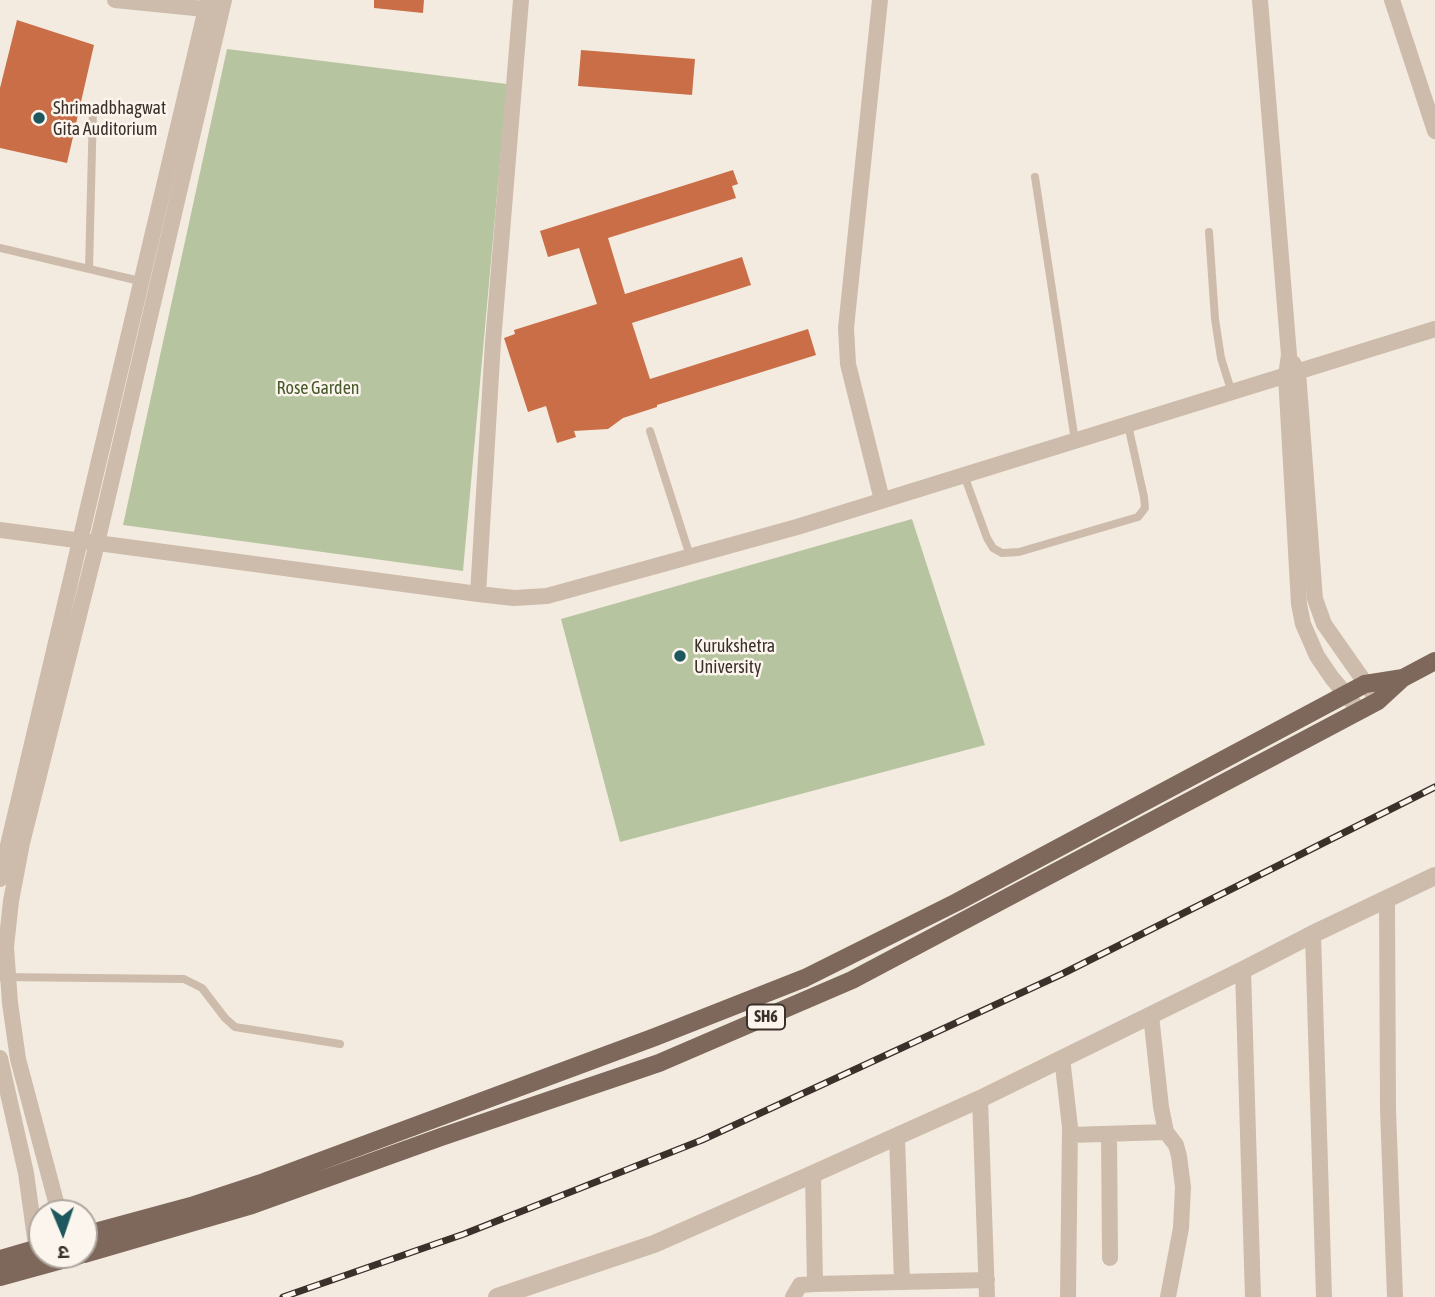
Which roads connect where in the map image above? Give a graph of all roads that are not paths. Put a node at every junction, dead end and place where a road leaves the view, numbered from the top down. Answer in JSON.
{"nodes":[{"id":1,"x":115,"y":0,"type":"edge"},
{"id":2,"x":521,"y":0,"type":"edge"},
{"id":3,"x":880,"y":0,"type":"edge"},
{"id":4,"x":1260,"y":0,"type":"edge"},
{"id":5,"x":1392,"y":0,"type":"edge"},
{"id":6,"x":215,"y":5,"type":"edge"},
{"id":7,"x":93,"y":109,"type":"dead end"},
{"id":8,"x":1435,"y":131,"type":"edge"},
{"id":9,"x":1035,"y":177,"type":"dead end"},
{"id":10,"x":1209,"y":232,"type":"dead end"},
{"id":11,"x":0,"y":248,"type":"edge"},
{"id":12,"x":89,"y":269,"type":"junction"},
{"id":13,"x":149,"y":283,"type":"junction"},
{"id":14,"x":1435,"y":329,"type":"edge"},
{"id":15,"x":1292,"y":374,"type":"junction"},
{"id":16,"x":1232,"y":393,"type":"junction"},
{"id":17,"x":1128,"y":425,"type":"junction"},
{"id":18,"x":650,"y":431,"type":"dead end"},
{"id":19,"x":1075,"y":441,"type":"junction"},
{"id":20,"x":964,"y":475,"type":"junction"},
{"id":21,"x":882,"y":500,"type":"junction"},
{"id":22,"x":0,"y":530,"type":"edge"},
{"id":23,"x":80,"y":540,"type":"junction"},
{"id":24,"x":97,"y":543,"type":"junction"},
{"id":25,"x":690,"y":556,"type":"junction"},
{"id":26,"x":478,"y":594,"type":"junction"},
{"id":27,"x":1435,"y":661,"type":"edge"},
{"id":28,"x":1404,"y":678,"type":"junction"},
{"id":29,"x":1365,"y":684,"type":"junction"},
{"id":30,"x":1346,"y":694,"type":"junction"},
{"id":31,"x":1378,"y":701,"type":"junction"},
{"id":32,"x":1359,"y":710,"type":"junction"},
{"id":33,"x":9,"y":851,"type":"edge"},
{"id":34,"x":1435,"y":876,"type":"edge"},
{"id":35,"x":0,"y":879,"type":"edge"},
{"id":36,"x":1387,"y":900,"type":"junction"},
{"id":37,"x":1313,"y":934,"type":"junction"},
{"id":38,"x":1244,"y":971,"type":"junction"},
{"id":39,"x":3,"y":977,"type":"edge"},
{"id":40,"x":1151,"y":1015,"type":"junction"},
{"id":41,"x":340,"y":1044,"type":"dead end"},
{"id":42,"x":0,"y":1058,"type":"edge"},
{"id":43,"x":1062,"y":1058,"type":"junction"},
{"id":44,"x":980,"y":1099,"type":"junction"},
{"id":45,"x":1166,"y":1132,"type":"junction"},
{"id":46,"x":1109,"y":1134,"type":"junction"},
{"id":47,"x":1070,"y":1135,"type":"junction"},
{"id":48,"x":897,"y":1137,"type":"junction"},
{"id":49,"x":813,"y":1174,"type":"junction"},
{"id":50,"x":30,"y":1199,"type":"edge"},
{"id":51,"x":55,"y":1199,"type":"edge"},
{"id":52,"x":98,"y":1231,"type":"edge"},
{"id":53,"x":98,"y":1249,"type":"edge"},
{"id":54,"x":28,"y":1255,"type":"edge"},
{"id":55,"x":1110,"y":1258,"type":"dead end"},
{"id":56,"x":0,"y":1259,"type":"edge"},
{"id":57,"x":28,"y":1260,"type":"edge"},
{"id":58,"x":0,"y":1277,"type":"edge"},
{"id":59,"x":987,"y":1280,"type":"junction"},
{"id":60,"x":902,"y":1282,"type":"junction"},
{"id":61,"x":815,"y":1284,"type":"junction"},
{"id":62,"x":499,"y":1297,"type":"edge"},
{"id":63,"x":793,"y":1297,"type":"edge"},
{"id":64,"x":987,"y":1297,"type":"edge"},
{"id":65,"x":1068,"y":1297,"type":"edge"},
{"id":66,"x":1168,"y":1297,"type":"edge"},
{"id":67,"x":1253,"y":1297,"type":"edge"},
{"id":68,"x":1324,"y":1297,"type":"edge"},
{"id":69,"x":1395,"y":1297,"type":"edge"}],
"edges":[{"from":1,"to":6,"type":"street"},
{"from":2,"to":26,"type":"street"},
{"from":3,"to":21,"type":"street"},
{"from":4,"to":15,"type":"street"},
{"from":5,"to":8,"type":"street"},
{"from":6,"to":13,"type":"street"},
{"from":7,"to":12,"type":"lane"},
{"from":9,"to":19,"type":"lane"},
{"from":10,"to":16,"type":"lane"},
{"from":11,"to":12,"type":"lane"},
{"from":12,"to":13,"type":"lane"},
{"from":13,"to":23,"type":"street"},
{"from":13,"to":24,"type":"street"},
{"from":14,"to":15,"type":"street"},
{"from":15,"to":16,"type":"street"},
{"from":15,"to":29,"type":"street"},
{"from":15,"to":30,"type":"street"},
{"from":16,"to":17,"type":"street"},
{"from":17,"to":19,"type":"street"},
{"from":17,"to":20,"type":"lane"},
{"from":18,"to":25,"type":"lane"},
{"from":19,"to":20,"type":"street"},
{"from":20,"to":21,"type":"street"},
{"from":21,"to":25,"type":"street"},
{"from":22,"to":23,"type":"street"},
{"from":23,"to":24,"type":"street"},
{"from":23,"to":33,"type":"street"},
{"from":24,"to":26,"type":"street"},
{"from":24,"to":33,"type":"street"},
{"from":25,"to":26,"type":"street"},
{"from":27,"to":28,"type":"main road","number":"SH6"},
{"from":28,"to":29,"type":"main road","number":"SH6"},
{"from":28,"to":31,"type":"main road","number":"SH6"},
{"from":29,"to":30,"type":"main road","number":"SH6"},
{"from":29,"to":31,"type":"street"},
{"from":30,"to":32,"type":"street"},
{"from":30,"to":52,"type":"main road","number":"SH6"},
{"from":31,"to":32,"type":"main road","number":"SH6"},
{"from":32,"to":53,"type":"main road","number":"SH6"},
{"from":33,"to":35,"type":"street"},
{"from":33,"to":39,"type":"street"},
{"from":34,"to":36,"type":"street"},
{"from":36,"to":37,"type":"street"},
{"from":36,"to":69,"type":"street"},
{"from":37,"to":38,"type":"street"},
{"from":37,"to":68,"type":"street"},
{"from":38,"to":40,"type":"street"},
{"from":38,"to":67,"type":"street"},
{"from":39,"to":41,"type":"lane"},
{"from":39,"to":51,"type":"street"},
{"from":40,"to":43,"type":"street"},
{"from":40,"to":45,"type":"street"},
{"from":42,"to":50,"type":"street"},
{"from":43,"to":44,"type":"street"},
{"from":43,"to":47,"type":"street"},
{"from":44,"to":48,"type":"street"},
{"from":44,"to":59,"type":"street"},
{"from":45,"to":46,"type":"street"},
{"from":45,"to":66,"type":"street"},
{"from":46,"to":47,"type":"street"},
{"from":46,"to":55,"type":"street"},
{"from":47,"to":65,"type":"street"},
{"from":48,"to":49,"type":"street"},
{"from":48,"to":60,"type":"street"},
{"from":49,"to":61,"type":"street"},
{"from":49,"to":62,"type":"street"},
{"from":54,"to":56,"type":"main road","number":"SH6"},
{"from":57,"to":58,"type":"main road","number":"SH6"},
{"from":59,"to":60,"type":"street"},
{"from":59,"to":64,"type":"street"},
{"from":60,"to":61,"type":"street"},
{"from":61,"to":63,"type":"street"}]}
